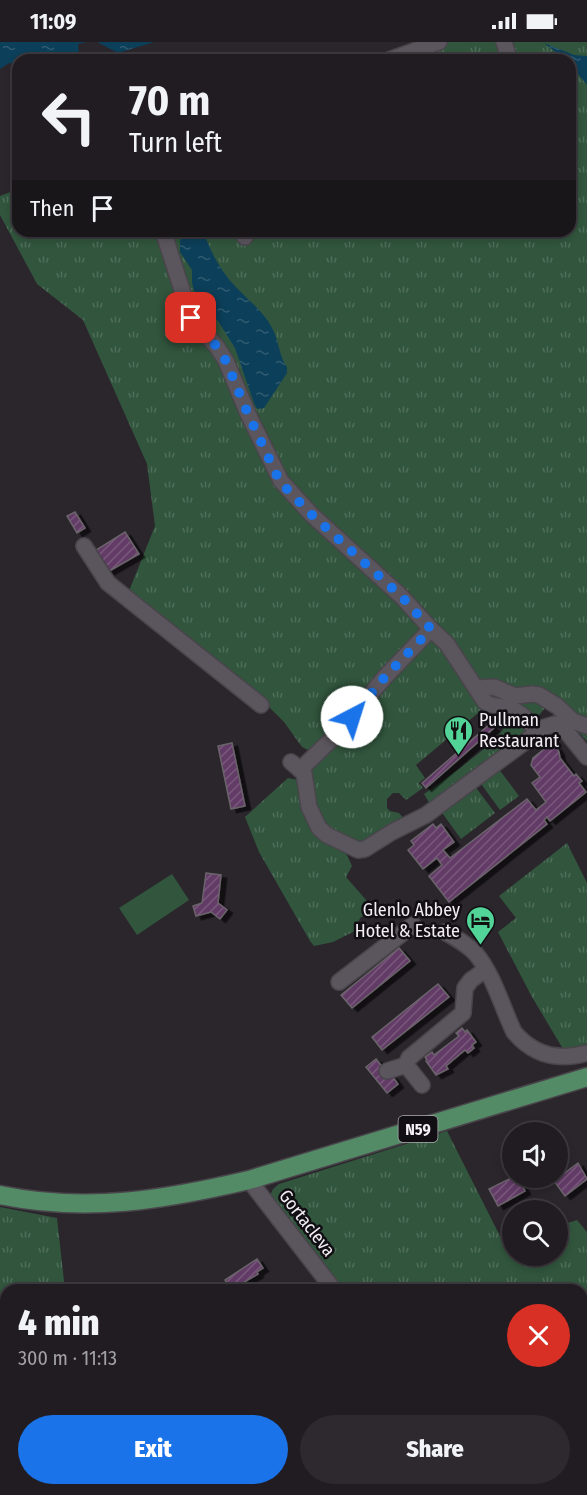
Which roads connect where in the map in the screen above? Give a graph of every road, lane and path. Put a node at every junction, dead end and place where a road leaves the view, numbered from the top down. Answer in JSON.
{"nodes":[{"id":1,"x":440,"y":42,"type":"edge"},
{"id":2,"x":406,"y":54,"type":"edge"},
{"id":3,"x":165,"y":237,"type":"edge"},
{"id":4,"x":84,"y":546,"type":"dead end"},
{"id":5,"x":431,"y":629,"type":"junction"},
{"id":6,"x":476,"y":688,"type":"junction"},
{"id":7,"x":261,"y":705,"type":"dead end"},
{"id":8,"x":587,"y":726,"type":"edge"},
{"id":9,"x":538,"y":733,"type":"junction"},
{"id":10,"x":587,"y":757,"type":"edge"},
{"id":11,"x":413,"y":925,"type":"dead end"},
{"id":12,"x":445,"y":932,"type":"dead end"},
{"id":13,"x":485,"y":970,"type":"junction"},
{"id":14,"x":339,"y":982,"type":"dead end"},
{"id":15,"x":587,"y":1053,"type":"edge"},
{"id":16,"x":406,"y":1065,"type":"junction"},
{"id":17,"x":387,"y":1071,"type":"dead end"},
{"id":18,"x":587,"y":1077,"type":"edge"},
{"id":19,"x":422,"y":1085,"type":"dead end"},
{"id":20,"x":249,"y":1180,"type":"junction"},
{"id":21,"x":0,"y":1195,"type":"edge"},
{"id":22,"x":329,"y":1284,"type":"edge"}],
"edges":[{"from":1,"to":2,"type":"street"},
{"from":3,"to":5,"type":"street"},
{"from":4,"to":7,"type":"street"},
{"from":5,"to":6,"type":"street"},
{"from":5,"to":9,"type":"street"},
{"from":6,"to":8,"type":"street"},
{"from":6,"to":9,"type":"street"},
{"from":9,"to":10,"type":"street"},
{"from":11,"to":14,"type":"street"},
{"from":12,"to":13,"type":"street"},
{"from":13,"to":15,"type":"street"},
{"from":13,"to":16,"type":"street"},
{"from":16,"to":17,"type":"street"},
{"from":16,"to":19,"type":"street"},
{"from":18,"to":20,"type":"main road","number":"N59"},
{"from":20,"to":21,"type":"main road","number":"N59"},
{"from":20,"to":22,"type":"street","name":"Gortacleva"}]}
